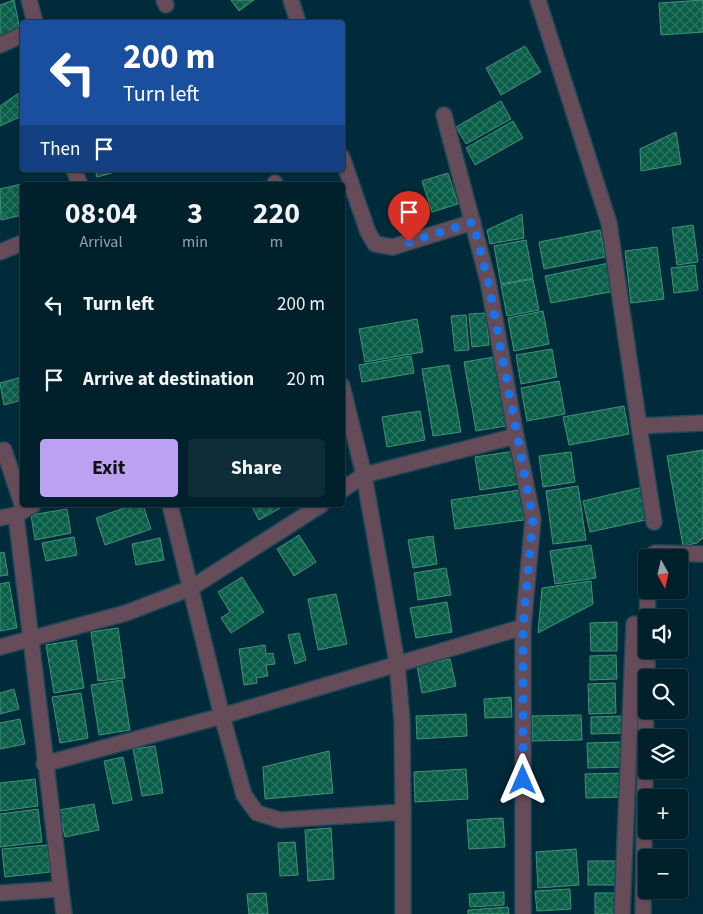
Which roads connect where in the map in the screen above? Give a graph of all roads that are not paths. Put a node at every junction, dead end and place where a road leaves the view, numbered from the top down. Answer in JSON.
{"nodes":[{"id":1,"x":29,"y":0,"type":"edge"},
{"id":2,"x":291,"y":0,"type":"edge"},
{"id":3,"x":538,"y":0,"type":"edge"},
{"id":4,"x":34,"y":20,"type":"edge"},
{"id":5,"x":297,"y":20,"type":"edge"},
{"id":6,"x":20,"y":36,"type":"edge"},
{"id":7,"x":0,"y":45,"type":"edge"},
{"id":8,"x":444,"y":115,"type":"dead end"},
{"id":9,"x":345,"y":166,"type":"edge"},
{"id":10,"x":473,"y":222,"type":"junction"},
{"id":11,"x":20,"y":244,"type":"edge"},
{"id":12,"x":0,"y":252,"type":"edge"},
{"id":13,"x":345,"y":398,"type":"edge"},
{"id":14,"x":703,"y":423,"type":"edge"},
{"id":15,"x":639,"y":426,"type":"junction"},
{"id":16,"x":516,"y":436,"type":"junction"},
{"id":17,"x":4,"y":450,"type":"dead end"},
{"id":18,"x":364,"y":475,"type":"junction"},
{"id":19,"x":345,"y":488,"type":"edge"},
{"id":20,"x":20,"y":496,"type":"edge"},
{"id":21,"x":171,"y":507,"type":"edge"},
{"id":22,"x":318,"y":507,"type":"edge"},
{"id":23,"x":24,"y":508,"type":"edge"},
{"id":24,"x":0,"y":518,"type":"edge"},
{"id":25,"x":654,"y":522,"type":"dead end"},
{"id":26,"x":688,"y":554,"type":"edge"},
{"id":27,"x":703,"y":554,"type":"edge"},
{"id":28,"x":192,"y":588,"type":"junction"},
{"id":29,"x":523,"y":627,"type":"junction"},
{"id":30,"x":30,"y":640,"type":"junction"},
{"id":31,"x":0,"y":647,"type":"edge"},
{"id":32,"x":639,"y":659,"type":"edge"},
{"id":33,"x":397,"y":663,"type":"junction"},
{"id":34,"x":222,"y":716,"type":"junction"},
{"id":35,"x":646,"y":719,"type":"edge"},
{"id":36,"x":44,"y":764,"type":"junction"},
{"id":37,"x":404,"y":812,"type":"junction"},
{"id":38,"x":60,"y":890,"type":"junction"},
{"id":39,"x":0,"y":893,"type":"edge"},
{"id":40,"x":64,"y":914,"type":"edge"},
{"id":41,"x":403,"y":914,"type":"edge"},
{"id":42,"x":523,"y":914,"type":"edge"},
{"id":43,"x":622,"y":914,"type":"edge"},
{"id":44,"x":643,"y":914,"type":"edge"}],
"edges":[{"from":1,"to":4,"type":"street"},
{"from":2,"to":5,"type":"street"},
{"from":3,"to":15,"type":"street"},
{"from":6,"to":7,"type":"street"},
{"from":8,"to":10,"type":"street"},
{"from":9,"to":10,"type":"street"},
{"from":10,"to":16,"type":"street"},
{"from":11,"to":12,"type":"street"},
{"from":13,"to":18,"type":"street"},
{"from":14,"to":15,"type":"street"},
{"from":15,"to":25,"type":"street"},
{"from":16,"to":18,"type":"street"},
{"from":16,"to":29,"type":"street"},
{"from":17,"to":20,"type":"street"},
{"from":18,"to":19,"type":"street"},
{"from":18,"to":33,"type":"street"},
{"from":21,"to":28,"type":"street"},
{"from":22,"to":28,"type":"street"},
{"from":23,"to":24,"type":"street"},
{"from":23,"to":30,"type":"street"},
{"from":26,"to":27,"type":"street"},
{"from":28,"to":30,"type":"street"},
{"from":28,"to":34,"type":"street"},
{"from":29,"to":33,"type":"street"},
{"from":29,"to":42,"type":"street"},
{"from":30,"to":31,"type":"street"},
{"from":30,"to":36,"type":"street"},
{"from":32,"to":43,"type":"street"},
{"from":33,"to":34,"type":"street"},
{"from":33,"to":37,"type":"street"},
{"from":34,"to":36,"type":"street"},
{"from":34,"to":37,"type":"street"},
{"from":35,"to":44,"type":"street"},
{"from":36,"to":38,"type":"street"},
{"from":37,"to":41,"type":"street"},
{"from":38,"to":39,"type":"street"},
{"from":38,"to":40,"type":"street"}]}
